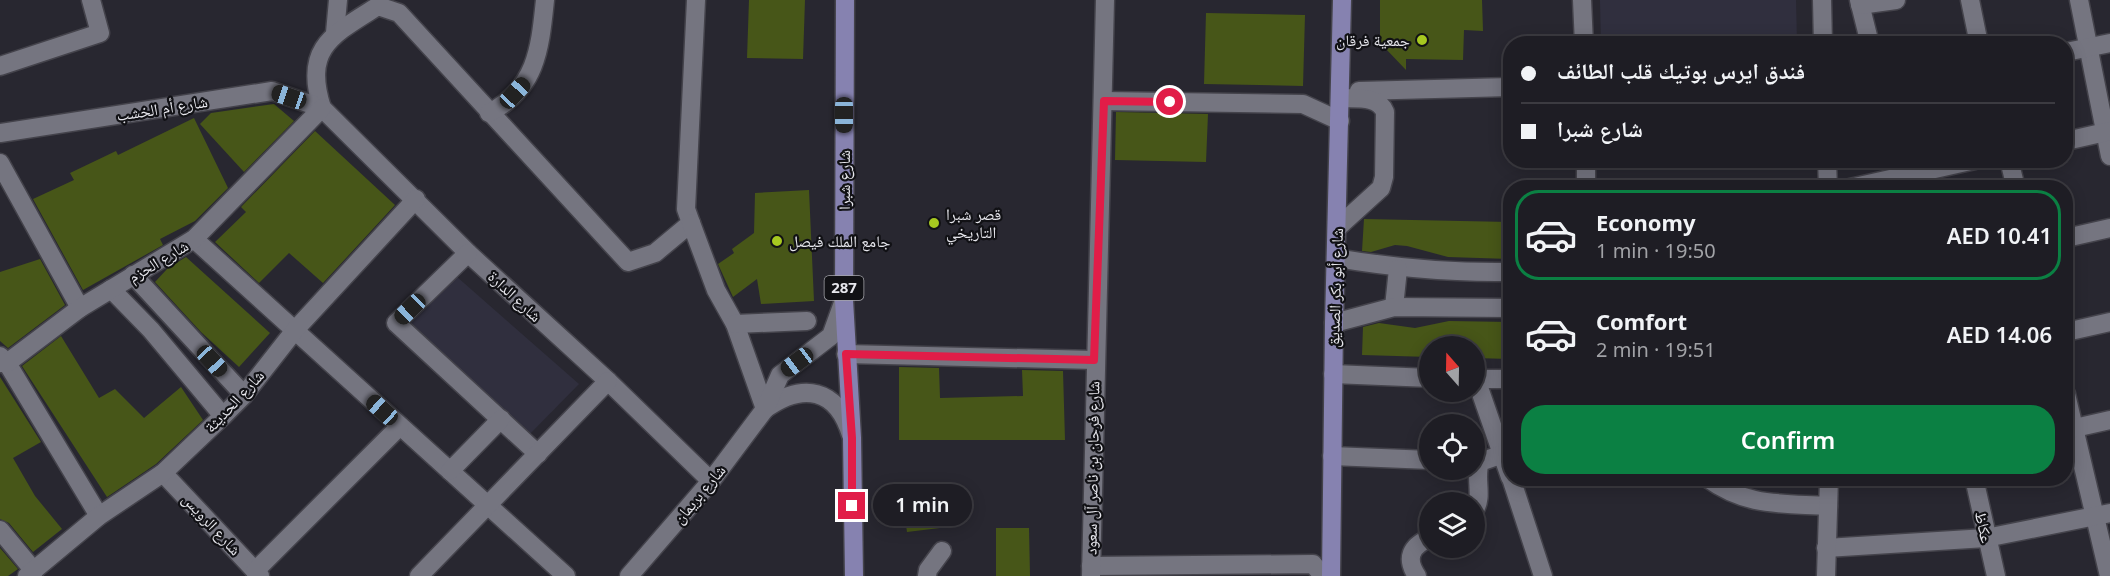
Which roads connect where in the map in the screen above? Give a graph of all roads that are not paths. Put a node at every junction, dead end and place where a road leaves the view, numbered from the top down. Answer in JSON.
{"nodes":[{"id":1,"x":90,"y":0,"type":"edge"},
{"id":2,"x":338,"y":0,"type":"edge"},
{"id":3,"x":545,"y":0,"type":"edge"},
{"id":4,"x":696,"y":0,"type":"edge"},
{"id":5,"x":845,"y":0,"type":"edge"},
{"id":6,"x":1105,"y":0,"type":"edge"},
{"id":7,"x":1342,"y":0,"type":"edge"},
{"id":8,"x":1582,"y":0,"type":"edge"},
{"id":9,"x":1822,"y":0,"type":"edge"},
{"id":10,"x":1896,"y":0,"type":"edge"},
{"id":11,"x":1970,"y":0,"type":"edge"},
{"id":12,"x":2079,"y":0,"type":"edge"},
{"id":13,"x":1860,"y":3,"type":"edge"},
{"id":14,"x":335,"y":33,"type":"junction"},
{"id":15,"x":1584,"y":36,"type":"edge"},
{"id":16,"x":1823,"y":36,"type":"edge"},
{"id":17,"x":1868,"y":36,"type":"edge"},
{"id":18,"x":1977,"y":36,"type":"edge"},
{"id":19,"x":2110,"y":43,"type":"edge"},
{"id":20,"x":2086,"y":47,"type":"junction"},
{"id":21,"x":2073,"y":50,"type":"edge"},
{"id":22,"x":0,"y":66,"type":"edge"},
{"id":23,"x":1503,"y":87,"type":"edge"},
{"id":24,"x":1340,"y":94,"type":"junction"},
{"id":25,"x":1104,"y":101,"type":"junction"},
{"id":26,"x":322,"y":108,"type":"junction"},
{"id":27,"x":489,"y":113,"type":"junction"},
{"id":28,"x":1340,"y":121,"type":"junction"},
{"id":29,"x":2107,"y":132,"type":"edge"},
{"id":30,"x":0,"y":133,"type":"edge"},
{"id":31,"x":2073,"y":139,"type":"edge"},
{"id":32,"x":2110,"y":156,"type":"edge"},
{"id":33,"x":0,"y":163,"type":"edge"},
{"id":34,"x":1936,"y":168,"type":"edge"},
{"id":35,"x":1907,"y":174,"type":"edge"},
{"id":36,"x":1883,"y":180,"type":"edge"},
{"id":37,"x":416,"y":199,"type":"junction"},
{"id":38,"x":691,"y":223,"type":"junction"},
{"id":39,"x":1337,"y":228,"type":"junction"},
{"id":40,"x":2110,"y":228,"type":"edge"},
{"id":41,"x":2073,"y":236,"type":"edge"},
{"id":42,"x":194,"y":239,"type":"junction"},
{"id":43,"x":468,"y":253,"type":"junction"},
{"id":44,"x":1336,"y":258,"type":"junction"},
{"id":45,"x":1398,"y":269,"type":"junction"},
{"id":46,"x":1503,"y":274,"type":"edge"},
{"id":47,"x":133,"y":275,"type":"junction"},
{"id":48,"x":111,"y":289,"type":"junction"},
{"id":49,"x":1448,"y":289,"type":"junction"},
{"id":50,"x":844,"y":300,"type":"junction"},
{"id":51,"x":1503,"y":306,"type":"edge"},
{"id":52,"x":1394,"y":307,"type":"junction"},
{"id":53,"x":80,"y":308,"type":"junction"},
{"id":54,"x":807,"y":321,"type":"dead end"},
{"id":55,"x":2110,"y":322,"type":"edge"},
{"id":56,"x":1334,"y":323,"type":"junction"},
{"id":57,"x":735,"y":324,"type":"junction"},
{"id":58,"x":295,"y":330,"type":"junction"},
{"id":59,"x":2073,"y":330,"type":"edge"},
{"id":60,"x":846,"y":354,"type":"junction"},
{"id":61,"x":1094,"y":360,"type":"junction"},
{"id":62,"x":2,"y":361,"type":"edge"},
{"id":63,"x":1333,"y":374,"type":"junction"},
{"id":64,"x":1419,"y":378,"type":"edge"},
{"id":65,"x":1485,"y":379,"type":"edge"},
{"id":66,"x":1503,"y":379,"type":"edge"},
{"id":67,"x":608,"y":381,"type":"junction"},
{"id":68,"x":244,"y":395,"type":"junction"},
{"id":69,"x":1484,"y":402,"type":"edge"},
{"id":70,"x":765,"y":409,"type":"junction"},
{"id":71,"x":223,"y":416,"type":"junction"},
{"id":72,"x":501,"y":419,"type":"junction"},
{"id":73,"x":2110,"y":420,"type":"edge"},
{"id":74,"x":400,"y":426,"type":"junction"},
{"id":75,"x":2073,"y":429,"type":"edge"},
{"id":76,"x":852,"y":438,"type":"junction"},
{"id":77,"x":2073,"y":438,"type":"edge"},
{"id":78,"x":538,"y":453,"type":"junction"},
{"id":79,"x":1503,"y":454,"type":"joint"},
{"id":80,"x":1332,"y":456,"type":"junction"},
{"id":81,"x":1419,"y":460,"type":"edge"},
{"id":82,"x":1485,"y":460,"type":"edge"},
{"id":83,"x":450,"y":471,"type":"junction"},
{"id":84,"x":163,"y":473,"type":"junction"},
{"id":85,"x":711,"y":481,"type":"junction"},
{"id":86,"x":1514,"y":486,"type":"edge"},
{"id":87,"x":1717,"y":486,"type":"edge"},
{"id":88,"x":1829,"y":486,"type":"edge"},
{"id":89,"x":1976,"y":486,"type":"edge"},
{"id":90,"x":488,"y":504,"type":"junction"},
{"id":91,"x":1828,"y":506,"type":"junction"},
{"id":92,"x":2102,"y":515,"type":"edge"},
{"id":93,"x":99,"y":516,"type":"junction"},
{"id":94,"x":0,"y":530,"type":"edge"},
{"id":95,"x":1986,"y":538,"type":"junction"},
{"id":96,"x":1419,"y":543,"type":"edge"},
{"id":97,"x":1826,"y":548,"type":"junction"},
{"id":98,"x":942,"y":550,"type":"dead end"},
{"id":99,"x":1091,"y":571,"type":"edge"},
{"id":100,"x":252,"y":572,"type":"edge"},
{"id":101,"x":30,"y":573,"type":"edge"},
{"id":102,"x":419,"y":576,"type":"edge"},
{"id":103,"x":566,"y":576,"type":"edge"},
{"id":104,"x":629,"y":576,"type":"edge"},
{"id":105,"x":854,"y":576,"type":"edge"},
{"id":106,"x":927,"y":576,"type":"edge"},
{"id":107,"x":1323,"y":576,"type":"edge"},
{"id":108,"x":1331,"y":576,"type":"edge"},
{"id":109,"x":1417,"y":576,"type":"edge"},
{"id":110,"x":1543,"y":576,"type":"edge"},
{"id":111,"x":1826,"y":576,"type":"edge"},
{"id":112,"x":1996,"y":576,"type":"edge"},
{"id":113,"x":2109,"y":576,"type":"edge"}],
"edges":[{"from":1,"to":22,"type":"street"},
{"from":2,"to":14,"type":"street"},
{"from":3,"to":27,"type":"street"},
{"from":4,"to":38,"type":"street"},
{"from":5,"to":50,"type":"main road","name":"شارع شبرا","number":"287"},
{"from":6,"to":25,"type":"street","name":"شارع فرحان بن ناصر آل سعود"},
{"from":7,"to":24,"type":"main road","name":"شارع أبو بكر الصديق"},
{"from":8,"to":15,"type":"street"},
{"from":9,"to":16,"type":"street"},
{"from":10,"to":13,"type":"street"},
{"from":11,"to":18,"type":"street"},
{"from":12,"to":20,"type":"street"},
{"from":13,"to":17,"type":"street"},
{"from":14,"to":26,"type":"street"},
{"from":14,"to":27,"type":"street"},
{"from":19,"to":20,"type":"street"},
{"from":20,"to":21,"type":"street"},
{"from":20,"to":29,"type":"street"},
{"from":23,"to":24,"type":"street"},
{"from":24,"to":28,"type":"main road","name":"شارع أبو بكر الصديق"},
{"from":24,"to":39,"type":"street"},
{"from":25,"to":28,"type":"street"},
{"from":25,"to":61,"type":"street","name":"شارع فرحان بن ناصر آل سعود"},
{"from":26,"to":30,"type":"street","name":"شارع أم الخشب"},
{"from":26,"to":37,"type":"street","name":"شارع الدارة"},
{"from":26,"to":42,"type":"street","name":"شارع الحزم"},
{"from":27,"to":38,"type":"street"},
{"from":28,"to":39,"type":"main road","name":"شارع أبو بكر الصديق"},
{"from":29,"to":31,"type":"street"},
{"from":29,"to":32,"type":"street"},
{"from":33,"to":53,"type":"street"},
{"from":34,"to":35,"type":"street"},
{"from":35,"to":36,"type":"street"},
{"from":37,"to":43,"type":"street","name":"شارع الدارة"},
{"from":37,"to":58,"type":"street","name":"شارع الحديثة"},
{"from":38,"to":57,"type":"street"},
{"from":39,"to":44,"type":"main road","name":"شارع أبو بكر الصديق"},
{"from":40,"to":41,"type":"street"},
{"from":42,"to":47,"type":"street","name":"شارع الحزم"},
{"from":42,"to":58,"type":"street"},
{"from":43,"to":67,"type":"street","name":"شارع الدارة"},
{"from":43,"to":72,"type":"street"},
{"from":44,"to":45,"type":"street"},
{"from":44,"to":56,"type":"main road","name":"شارع أبو بكر الصديق"},
{"from":45,"to":49,"type":"street"},
{"from":45,"to":52,"type":"street"},
{"from":46,"to":49,"type":"street"},
{"from":47,"to":48,"type":"street","name":"شارع الحزم"},
{"from":47,"to":68,"type":"street"},
{"from":48,"to":53,"type":"street","name":"شارع الحزم"},
{"from":48,"to":71,"type":"street"},
{"from":49,"to":51,"type":"street"},
{"from":49,"to":52,"type":"street"},
{"from":50,"to":60,"type":"main road","name":"شارع شبرا","number":"287"},
{"from":50,"to":70,"type":"street"},
{"from":52,"to":56,"type":"street"},
{"from":53,"to":62,"type":"street","name":"شارع الحزم"},
{"from":54,"to":57,"type":"street"},
{"from":55,"to":59,"type":"street"},
{"from":56,"to":63,"type":"main road","name":"شارع أبو بكر الصديق"},
{"from":57,"to":70,"type":"street"},
{"from":58,"to":68,"type":"street","name":"شارع الحديثة"},
{"from":58,"to":74,"type":"street"},
{"from":60,"to":61,"type":"street"},
{"from":60,"to":76,"type":"main road","name":"شارع شبرا","number":"287"},
{"from":61,"to":99,"type":"street","name":"شارع فرحان بن ناصر آل سعود"},
{"from":62,"to":93,"type":"street"},
{"from":63,"to":64,"type":"street"},
{"from":63,"to":80,"type":"main road","name":"شارع أبو بكر الصديق"},
{"from":65,"to":66,"type":"street"},
{"from":67,"to":78,"type":"street"},
{"from":67,"to":85,"type":"street","name":"شارع الدارة"},
{"from":68,"to":71,"type":"street","name":"شارع الحديثة"},
{"from":69,"to":79,"type":"street"},
{"from":70,"to":76,"type":"street"},
{"from":70,"to":85,"type":"street","name":"شارع بريمان"},
{"from":71,"to":84,"type":"street","name":"شارع الحديثة"},
{"from":72,"to":78,"type":"street"},
{"from":72,"to":83,"type":"street"},
{"from":73,"to":75,"type":"street"},
{"from":74,"to":83,"type":"street"},
{"from":74,"to":100,"type":"street"},
{"from":76,"to":105,"type":"main road","name":"شارع شبرا","number":"287"},
{"from":77,"to":92,"type":"street"},
{"from":78,"to":90,"type":"street"},
{"from":79,"to":82,"type":"street"},
{"from":80,"to":81,"type":"street"},
{"from":80,"to":108,"type":"main road","name":"شارع أبو بكر الصديق"},
{"from":83,"to":90,"type":"street"},
{"from":84,"to":93,"type":"street","name":"شارع الحديثة"},
{"from":84,"to":100,"type":"street","name":"شارع الرويس"},
{"from":85,"to":104,"type":"street","name":"شارع بريمان"},
{"from":86,"to":110,"type":"street"},
{"from":87,"to":91,"type":"street"},
{"from":88,"to":91,"type":"street"},
{"from":89,"to":95,"type":"street","name":"عكاظ"},
{"from":90,"to":102,"type":"street"},
{"from":90,"to":103,"type":"street"},
{"from":91,"to":97,"type":"street"},
{"from":92,"to":95,"type":"street"},
{"from":92,"to":113,"type":"street"},
{"from":93,"to":101,"type":"street","name":"شارع الحديثة"},
{"from":94,"to":101,"type":"street"},
{"from":95,"to":97,"type":"street"},
{"from":95,"to":112,"type":"street","name":"عكاظ"},
{"from":96,"to":109,"type":"street"},
{"from":97,"to":111,"type":"street"},
{"from":98,"to":106,"type":"street"},
{"from":99,"to":107,"type":"street"}]}
